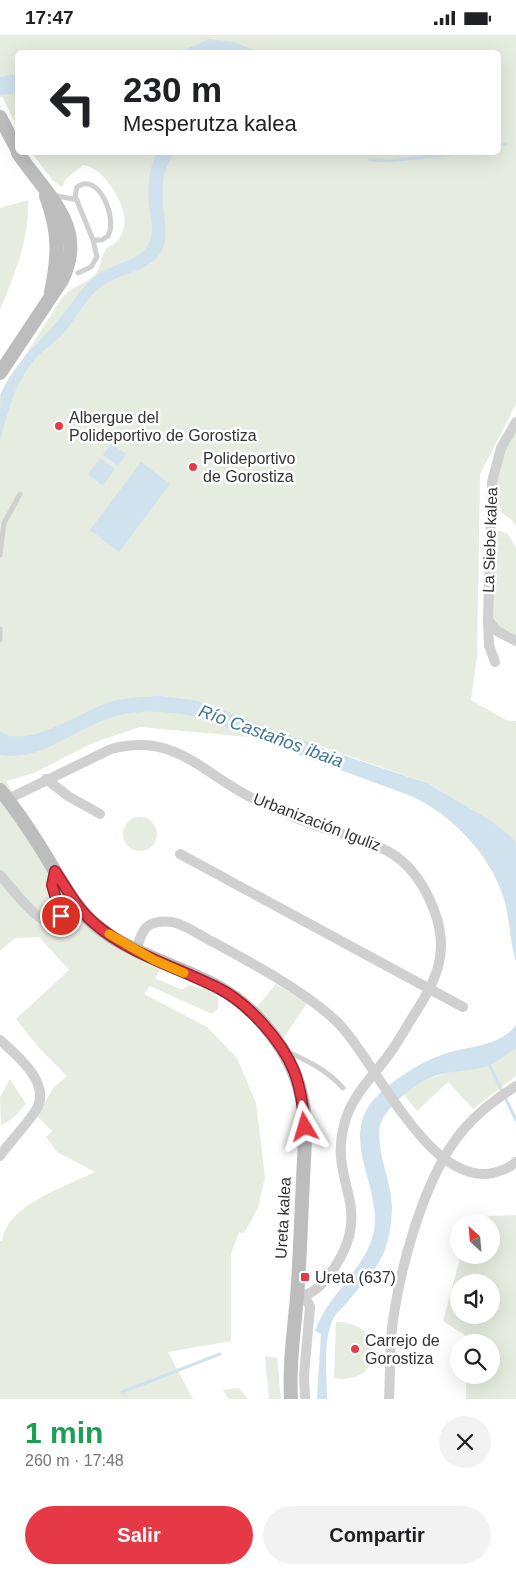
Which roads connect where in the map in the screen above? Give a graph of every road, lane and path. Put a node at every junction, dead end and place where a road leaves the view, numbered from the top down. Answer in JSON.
{"nodes":[{"id":1,"x":0,"y":117,"type":"edge"},
{"id":2,"x":4,"y":135,"type":"edge"},
{"id":3,"x":15,"y":148,"type":"edge"},
{"id":4,"x":20,"y":155,"type":"edge"},
{"id":5,"x":47,"y":195,"type":"junction"},
{"id":6,"x":77,"y":200,"type":"junction"},
{"id":7,"x":93,"y":240,"type":"junction"},
{"id":8,"x":73,"y":271,"type":"junction"},
{"id":9,"x":52,"y":296,"type":"junction"},
{"id":10,"x":0,"y":373,"type":"edge"},
{"id":11,"x":516,"y":422,"type":"edge"},
{"id":12,"x":20,"y":494,"type":"dead end"},
{"id":13,"x":0,"y":555,"type":"edge"},
{"id":14,"x":488,"y":620,"type":"junction"},
{"id":15,"x":0,"y":629,"type":"edge"},
{"id":16,"x":0,"y":640,"type":"edge"},
{"id":17,"x":516,"y":641,"type":"edge"},
{"id":18,"x":495,"y":662,"type":"dead end"},
{"id":19,"x":46,"y":779,"type":"junction"},
{"id":20,"x":4,"y":794,"type":"edge"},
{"id":21,"x":100,"y":814,"type":"dead end"},
{"id":22,"x":180,"y":854,"type":"dead end"},
{"id":23,"x":55,"y":871,"type":"junction"},
{"id":24,"x":0,"y":875,"type":"edge"},
{"id":25,"x":136,"y":950,"type":"junction"},
{"id":26,"x":430,"y":990,"type":"junction"},
{"id":27,"x":464,"y":1007,"type":"dead end"},
{"id":28,"x":0,"y":1040,"type":"edge"},
{"id":29,"x":284,"y":1050,"type":"junction"},
{"id":30,"x":374,"y":1072,"type":"junction"},
{"id":31,"x":343,"y":1088,"type":"dead end"},
{"id":32,"x":512,"y":1088,"type":"edge"},
{"id":33,"x":0,"y":1156,"type":"edge"},
{"id":34,"x":444,"y":1160,"type":"junction"},
{"id":35,"x":516,"y":1161,"type":"edge"},
{"id":36,"x":301,"y":1296,"type":"junction"},
{"id":37,"x":292,"y":1399,"type":"edge"},
{"id":38,"x":305,"y":1399,"type":"edge"},
{"id":39,"x":389,"y":1399,"type":"edge"}],
"edges":[{"from":1,"to":2,"type":"street"},
{"from":2,"to":3,"type":"street"},
{"from":4,"to":5,"type":"street"},
{"from":5,"to":6,"type":"lane"},
{"from":5,"to":8,"type":"street"},
{"from":5,"to":9,"type":"street"},
{"from":6,"to":7,"type":"lane"},
{"from":6,"to":7,"type":"lane"},
{"from":7,"to":8,"type":"lane"},
{"from":8,"to":9,"type":"street"},
{"from":9,"to":10,"type":"street"},
{"from":11,"to":14,"type":"street","name":"La Siebe kalea"},
{"from":12,"to":13,"type":"lane"},
{"from":14,"to":17,"type":"street"},
{"from":14,"to":18,"type":"street","name":"La Siebe kalea"},
{"from":15,"to":16,"type":"lane"},
{"from":19,"to":20,"type":"street","name":"Urbanización Iguliz"},
{"from":19,"to":21,"type":"street"},
{"from":19,"to":26,"type":"street","name":"Urbanización Iguliz"},
{"from":20,"to":23,"type":"street","name":"Ureta kalea"},
{"from":22,"to":26,"type":"street"},
{"from":23,"to":24,"type":"street"},
{"from":23,"to":25,"type":"street","name":"Ureta kalea"},
{"from":25,"to":29,"type":"street","name":"Ureta kalea"},
{"from":25,"to":30,"type":"street"},
{"from":26,"to":27,"type":"street"},
{"from":26,"to":30,"type":"street","name":"Urbanización Iguliz"},
{"from":28,"to":33,"type":"street"},
{"from":29,"to":31,"type":"lane"},
{"from":29,"to":36,"type":"street","name":"Ureta kalea"},
{"from":30,"to":34,"type":"street"},
{"from":30,"to":36,"type":"street"},
{"from":32,"to":34,"type":"street"},
{"from":34,"to":35,"type":"street"},
{"from":34,"to":39,"type":"street"},
{"from":36,"to":37,"type":"street","name":"Ureta kalea"},
{"from":36,"to":38,"type":"street","name":"Ureta kalea"}]}
